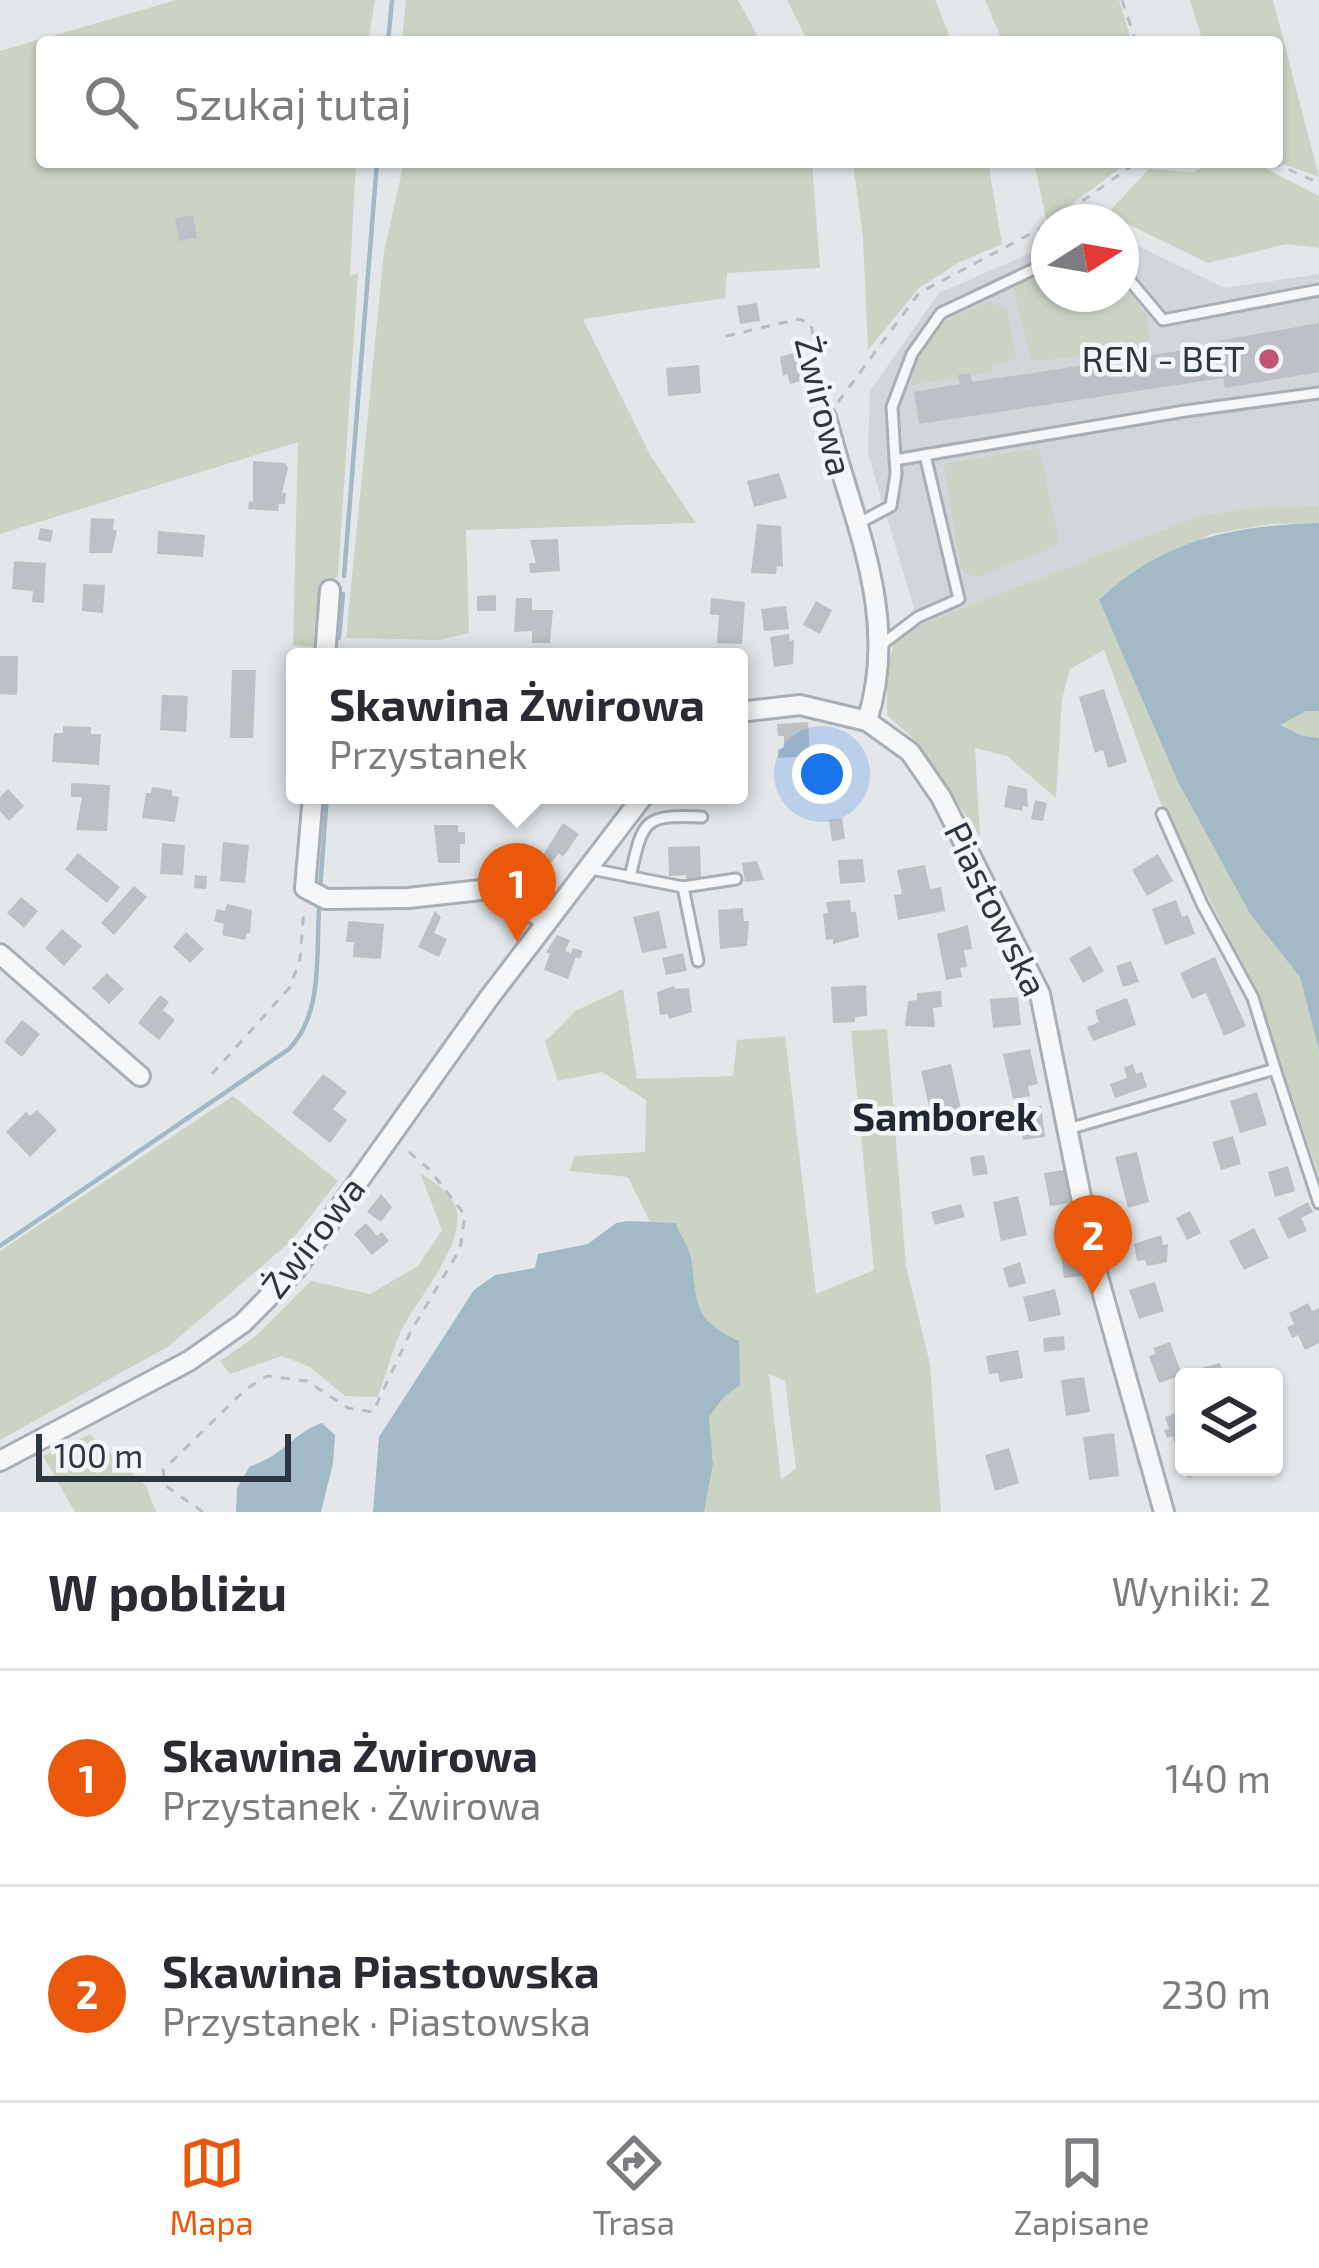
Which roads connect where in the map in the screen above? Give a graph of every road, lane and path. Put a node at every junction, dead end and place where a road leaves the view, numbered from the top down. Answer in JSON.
{"nodes":[{"id":1,"x":1122,"y":0,"type":"edge"},
{"id":2,"x":1134,"y":36,"type":"edge"},
{"id":3,"x":1283,"y":167,"type":"edge"},
{"id":4,"x":1129,"y":168,"type":"edge"},
{"id":5,"x":1319,"y":183,"type":"edge"},
{"id":6,"x":1078,"y":204,"type":"edge"},
{"id":7,"x":1031,"y":271,"type":"edge"},
{"id":8,"x":1319,"y":290,"type":"edge"},
{"id":9,"x":1139,"y":292,"type":"edge"},
{"id":10,"x":726,"y":336,"type":"dead end"},
{"id":11,"x":1319,"y":393,"type":"edge"},
{"id":12,"x":826,"y":417,"type":"joint"},
{"id":13,"x":926,"y":455,"type":"junction"},
{"id":14,"x":895,"y":460,"type":"junction"},
{"id":15,"x":855,"y":525,"type":"junction"},
{"id":16,"x":330,"y":590,"type":"dead end"},
{"id":17,"x":881,"y":645,"type":"junction"},
{"id":18,"x":326,"y":648,"type":"edge"},
{"id":19,"x":748,"y":711,"type":"edge"},
{"id":20,"x":867,"y":721,"type":"junction"},
{"id":21,"x":312,"y":804,"type":"edge"},
{"id":22,"x":637,"y":804,"type":"edge"},
{"id":23,"x":1162,"y":814,"type":"dead end"},
{"id":24,"x":702,"y":817,"type":"dead end"},
{"id":25,"x":586,"y":868,"type":"junction"},
{"id":26,"x":629,"y":877,"type":"junction"},
{"id":27,"x":736,"y":879,"type":"dead end"},
{"id":28,"x":683,"y":887,"type":"junction"},
{"id":29,"x":305,"y":888,"type":"junction"},
{"id":30,"x":546,"y":922,"type":"junction"},
{"id":31,"x":0,"y":954,"type":"edge"},
{"id":32,"x":698,"y":961,"type":"dead end"},
{"id":33,"x":1275,"y":1069,"type":"junction"},
{"id":34,"x":212,"y":1075,"type":"dead end"},
{"id":35,"x":140,"y":1076,"type":"dead end"},
{"id":36,"x":1068,"y":1129,"type":"junction"},
{"id":37,"x":391,"y":1136,"type":"junction"},
{"id":38,"x":1319,"y":1203,"type":"edge"},
{"id":39,"x":0,"y":1461,"type":"edge"},
{"id":40,"x":203,"y":1512,"type":"edge"},
{"id":41,"x":1164,"y":1512,"type":"edge"}],
"edges":[{"from":1,"to":2,"type":"path"},
{"from":3,"to":5,"type":"path"},
{"from":4,"to":6,"type":"path"},
{"from":7,"to":14,"type":"lane"},
{"from":8,"to":9,"type":"lane"},
{"from":10,"to":12,"type":"path","name":"Żwirowa"},
{"from":11,"to":13,"type":"lane"},
{"from":12,"to":15,"type":"street","name":"Żwirowa"},
{"from":13,"to":14,"type":"lane"},
{"from":13,"to":17,"type":"lane"},
{"from":14,"to":15,"type":"lane"},
{"from":15,"to":17,"type":"street","name":"Żwirowa"},
{"from":16,"to":18,"type":"street"},
{"from":17,"to":20,"type":"street","name":"Żwirowa"},
{"from":19,"to":20,"type":"street"},
{"from":20,"to":36,"type":"street","name":"Piastowska"},
{"from":21,"to":29,"type":"street"},
{"from":22,"to":25,"type":"street","name":"Żwirowa"},
{"from":23,"to":33,"type":"lane"},
{"from":24,"to":26,"type":"lane"},
{"from":25,"to":26,"type":"lane"},
{"from":25,"to":30,"type":"street","name":"Żwirowa"},
{"from":26,"to":28,"type":"lane"},
{"from":27,"to":28,"type":"lane"},
{"from":28,"to":32,"type":"lane"},
{"from":29,"to":30,"type":"street"},
{"from":29,"to":34,"type":"path"},
{"from":30,"to":37,"type":"street","name":"Żwirowa"},
{"from":31,"to":35,"type":"street"},
{"from":33,"to":36,"type":"lane"},
{"from":33,"to":38,"type":"lane"},
{"from":36,"to":41,"type":"street","name":"Piastowska"},
{"from":37,"to":39,"type":"street","name":"Żwirowa"},
{"from":37,"to":40,"type":"path"}]}
